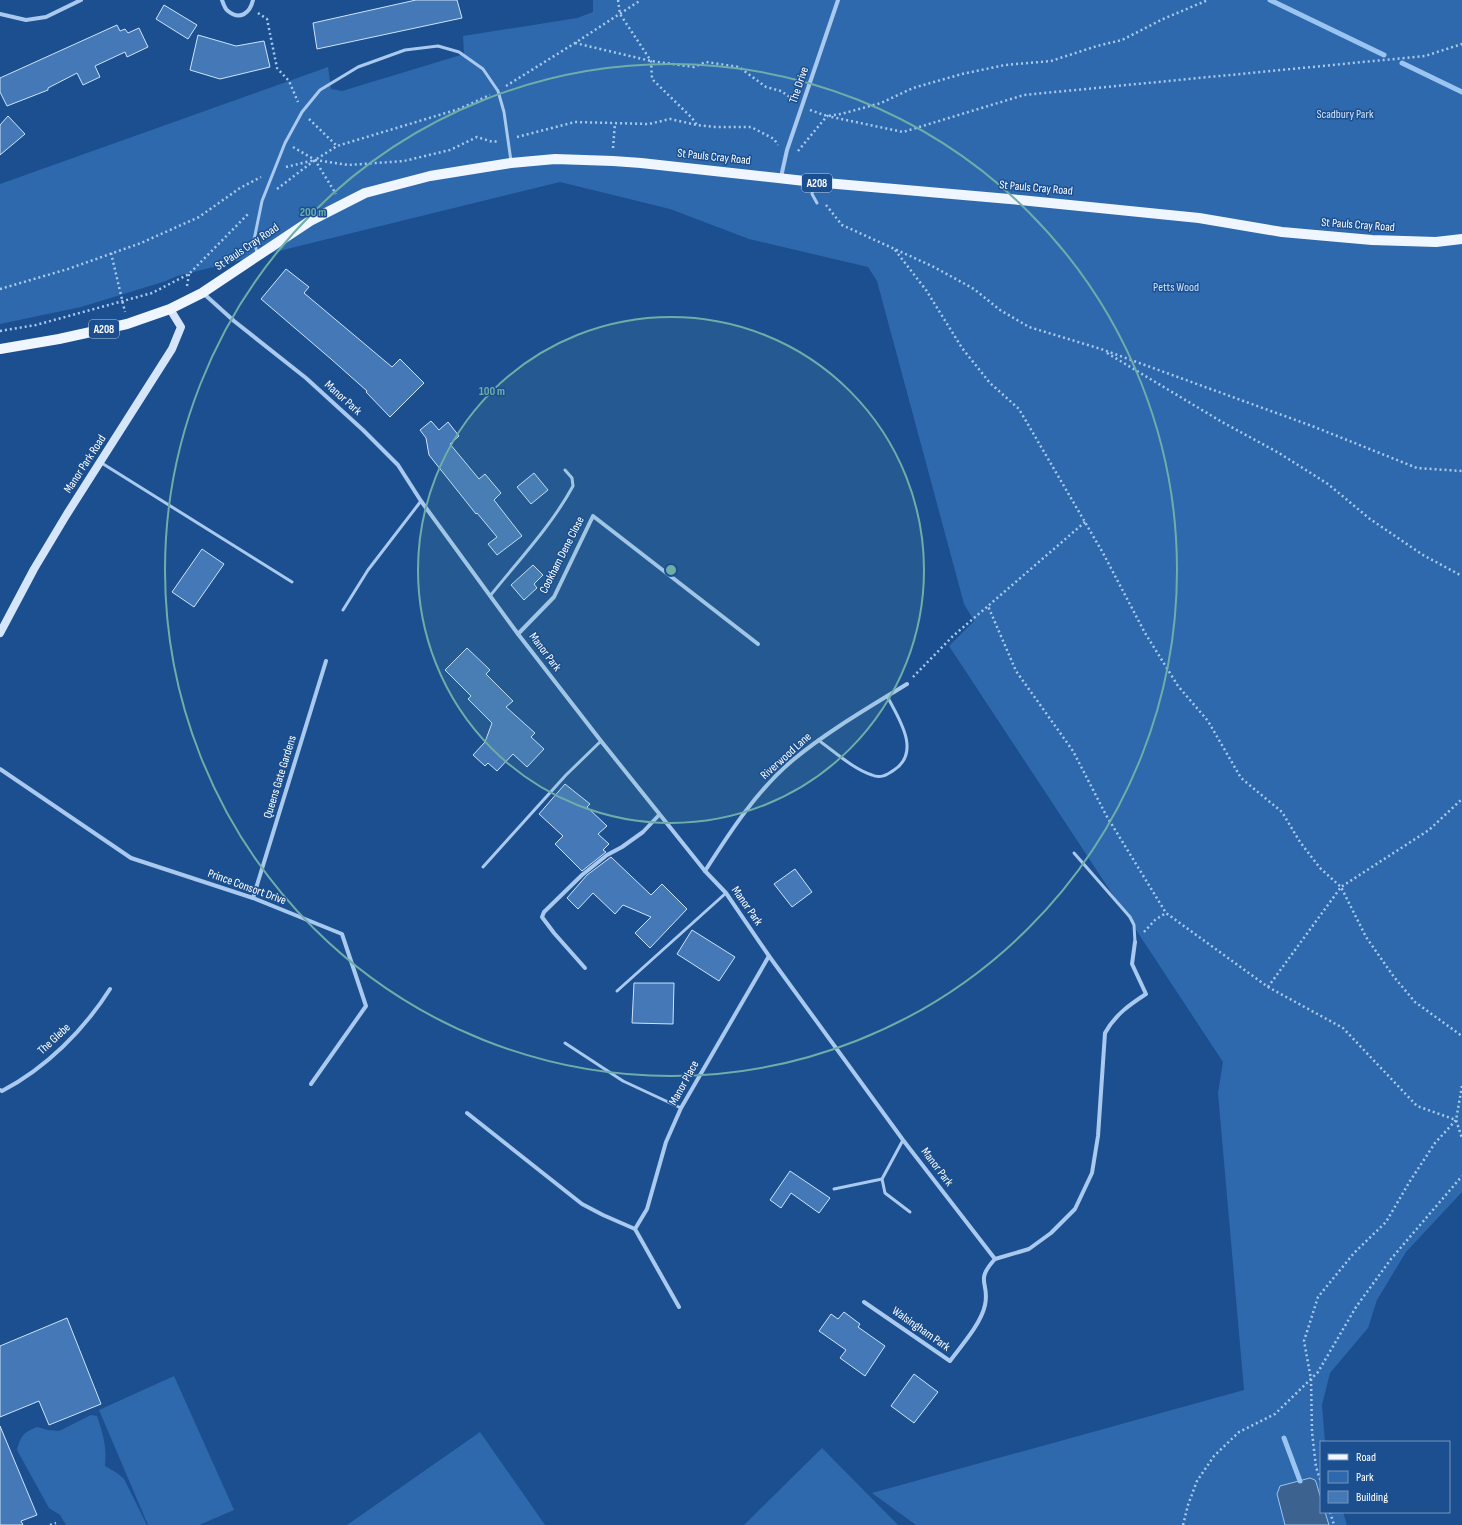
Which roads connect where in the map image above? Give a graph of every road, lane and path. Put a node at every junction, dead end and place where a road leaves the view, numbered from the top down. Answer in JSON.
{"nodes":[{"id":1,"x":81,"y":0,"type":"edge"},
{"id":2,"x":222,"y":0,"type":"edge"},
{"id":3,"x":253,"y":0,"type":"edge"},
{"id":4,"x":618,"y":0,"type":"edge"},
{"id":5,"x":641,"y":0,"type":"edge"},
{"id":6,"x":838,"y":0,"type":"edge"},
{"id":7,"x":1208,"y":0,"type":"edge"},
{"id":8,"x":251,"y":8,"type":"junction"},
{"id":9,"x":0,"y":14,"type":"edge"},
{"id":10,"x":620,"y":14,"type":"junction"},
{"id":11,"x":575,"y":43,"type":"junction"},
{"id":12,"x":1462,"y":44,"type":"edge"},
{"id":13,"x":652,"y":61,"type":"junction"},
{"id":14,"x":289,"y":81,"type":"dead end"},
{"id":15,"x":498,"y":91,"type":"junction"},
{"id":16,"x":803,"y":106,"type":"junction"},
{"id":17,"x":827,"y":116,"type":"junction"},
{"id":18,"x":692,"y":118,"type":"junction"},
{"id":19,"x":615,"y":123,"type":"junction"},
{"id":20,"x":690,"y":123,"type":"junction"},
{"id":21,"x":697,"y":125,"type":"junction"},
{"id":22,"x":508,"y":139,"type":"junction"},
{"id":23,"x":285,"y":143,"type":"junction"},
{"id":24,"x":785,"y":158,"type":"junction"},
{"id":25,"x":315,"y":160,"type":"junction"},
{"id":26,"x":612,"y":161,"type":"junction"},
{"id":27,"x":511,"y":163,"type":"junction"},
{"id":28,"x":784,"y":165,"type":"junction"},
{"id":29,"x":273,"y":171,"type":"junction"},
{"id":30,"x":781,"y":178,"type":"junction"},
{"id":31,"x":814,"y":187,"type":"junction"},
{"id":32,"x":262,"y":201,"type":"junction"},
{"id":33,"x":817,"y":203,"type":"dead end"},
{"id":34,"x":342,"y":204,"type":"junction"},
{"id":35,"x":1462,"y":239,"type":"edge"},
{"id":36,"x":895,"y":250,"type":"junction"},
{"id":37,"x":111,"y":253,"type":"junction"},
{"id":38,"x":257,"y":255,"type":"junction"},
{"id":39,"x":0,"y":289,"type":"edge"},
{"id":40,"x":202,"y":293,"type":"junction"},
{"id":41,"x":123,"y":301,"type":"junction"},
{"id":42,"x":170,"y":309,"type":"junction"},
{"id":43,"x":127,"y":324,"type":"junction"},
{"id":44,"x":0,"y":330,"type":"edge"},
{"id":45,"x":0,"y":349,"type":"edge"},
{"id":46,"x":1101,"y":349,"type":"junction"},
{"id":47,"x":100,"y":462,"type":"junction"},
{"id":48,"x":565,"y":470,"type":"dead end"},
{"id":49,"x":1462,"y":471,"type":"edge"},
{"id":50,"x":421,"y":502,"type":"junction"},
{"id":51,"x":1085,"y":522,"type":"junction"},
{"id":52,"x":1462,"y":576,"type":"edge"},
{"id":53,"x":292,"y":582,"type":"dead end"},
{"id":54,"x":490,"y":596,"type":"junction"},
{"id":55,"x":988,"y":606,"type":"junction"},
{"id":56,"x":343,"y":610,"type":"dead end"},
{"id":57,"x":0,"y":633,"type":"edge"},
{"id":58,"x":518,"y":634,"type":"junction"},
{"id":59,"x":758,"y":644,"type":"dead end"},
{"id":60,"x":326,"y":661,"type":"dead end"},
{"id":61,"x":907,"y":684,"type":"joint"},
{"id":62,"x":887,"y":696,"type":"junction"},
{"id":63,"x":818,"y":740,"type":"junction"},
{"id":64,"x":601,"y":741,"type":"junction"},
{"id":65,"x":0,"y":768,"type":"edge"},
{"id":66,"x":1462,"y":799,"type":"edge"},
{"id":67,"x":660,"y":814,"type":"junction"},
{"id":68,"x":1074,"y":853,"type":"dead end"},
{"id":69,"x":483,"y":867,"type":"dead end"},
{"id":70,"x":705,"y":871,"type":"junction"},
{"id":71,"x":1341,"y":887,"type":"junction"},
{"id":72,"x":726,"y":893,"type":"junction"},
{"id":73,"x":253,"y":898,"type":"junction"},
{"id":74,"x":1166,"y":913,"type":"junction"},
{"id":75,"x":1135,"y":942,"type":"junction"},
{"id":76,"x":769,"y":956,"type":"junction"},
{"id":77,"x":585,"y":968,"type":"dead end"},
{"id":78,"x":1268,"y":986,"type":"junction"},
{"id":79,"x":110,"y":989,"type":"dead end"},
{"id":80,"x":617,"y":991,"type":"dead end"},
{"id":81,"x":1462,"y":1036,"type":"edge"},
{"id":82,"x":565,"y":1043,"type":"dead end"},
{"id":83,"x":311,"y":1084,"type":"dead end"},
{"id":84,"x":1462,"y":1086,"type":"edge"},
{"id":85,"x":0,"y":1090,"type":"edge"},
{"id":86,"x":681,"y":1108,"type":"junction"},
{"id":87,"x":467,"y":1113,"type":"dead end"},
{"id":88,"x":1456,"y":1120,"type":"junction"},
{"id":89,"x":1462,"y":1138,"type":"edge"},
{"id":90,"x":904,"y":1140,"type":"junction"},
{"id":91,"x":1462,"y":1176,"type":"edge"},
{"id":92,"x":882,"y":1179,"type":"junction"},
{"id":93,"x":834,"y":1189,"type":"dead end"},
{"id":94,"x":910,"y":1212,"type":"dead end"},
{"id":95,"x":635,"y":1229,"type":"junction"},
{"id":96,"x":995,"y":1259,"type":"junction"},
{"id":97,"x":864,"y":1302,"type":"dead end"},
{"id":98,"x":679,"y":1307,"type":"dead end"},
{"id":99,"x":1311,"y":1379,"type":"junction"},
{"id":100,"x":1320,"y":1479,"type":"edge"},
{"id":101,"x":1330,"y":1513,"type":"edge"},
{"id":102,"x":56,"y":1523,"type":"dead end"},
{"id":103,"x":50,"y":1525,"type":"edge"},
{"id":104,"x":1183,"y":1525,"type":"edge"},
{"id":105,"x":1334,"y":1525,"type":"edge"}],
"edges":[{"from":1,"to":9,"type":"street"},
{"from":2,"to":8,"type":"street"},
{"from":3,"to":8,"type":"street"},
{"from":4,"to":10,"type":"path"},
{"from":5,"to":10,"type":"path"},
{"from":6,"to":16,"type":"street","name":"The Drive"},
{"from":7,"to":17,"type":"path"},
{"from":8,"to":14,"type":"path"},
{"from":10,"to":11,"type":"path"},
{"from":10,"to":13,"type":"path"},
{"from":11,"to":13,"type":"path"},
{"from":11,"to":15,"type":"path"},
{"from":12,"to":17,"type":"path"},
{"from":13,"to":16,"type":"path"},
{"from":13,"to":18,"type":"path"},
{"from":15,"to":22,"type":"lane"},
{"from":15,"to":23,"type":"lane"},
{"from":15,"to":25,"type":"path"},
{"from":16,"to":17,"type":"path"},
{"from":16,"to":24,"type":"street","name":"The Drive"},
{"from":17,"to":28,"type":"path"},
{"from":18,"to":20,"type":"path"},
{"from":18,"to":21,"type":"path"},
{"from":19,"to":20,"type":"path"},
{"from":19,"to":22,"type":"path"},
{"from":19,"to":26,"type":"path"},
{"from":20,"to":21,"type":"path"},
{"from":21,"to":24,"type":"path"},
{"from":22,"to":25,"type":"path"},
{"from":22,"to":27,"type":"lane"},
{"from":23,"to":25,"type":"path"},
{"from":23,"to":29,"type":"lane"},
{"from":24,"to":28,"type":"street","name":"The Drive"},
{"from":25,"to":29,"type":"path"},
{"from":25,"to":32,"type":"path"},
{"from":25,"to":34,"type":"path"},
{"from":26,"to":27,"type":"main road","name":"St Pauls Cray Road","number":"A208"},
{"from":26,"to":30,"type":"main road","name":"St Pauls Cray Road","number":"A208"},
{"from":27,"to":34,"type":"main road","name":"St Pauls Cray Road","number":"A208"},
{"from":28,"to":30,"type":"street","name":"The Drive"},
{"from":29,"to":32,"type":"lane"},
{"from":29,"to":37,"type":"path"},
{"from":30,"to":31,"type":"main road","name":"St Pauls Cray Road","number":"A208"},
{"from":31,"to":33,"type":"lane"},
{"from":31,"to":35,"type":"main road","name":"St Pauls Cray Road","number":"A208"},
{"from":31,"to":36,"type":"path"},
{"from":32,"to":38,"type":"lane"},
{"from":32,"to":41,"type":"path"},
{"from":34,"to":38,"type":"main road","name":"St Pauls Cray Road","number":"A208"},
{"from":36,"to":46,"type":"path"},
{"from":36,"to":51,"type":"path"},
{"from":37,"to":39,"type":"path"},
{"from":37,"to":41,"type":"path"},
{"from":38,"to":40,"type":"main road","name":"St Pauls Cray Road","number":"A208"},
{"from":40,"to":42,"type":"main road","name":"St Pauls Cray Road","number":"A208"},
{"from":40,"to":50,"type":"street","name":"Manor Park"},
{"from":41,"to":43,"type":"path"},
{"from":41,"to":44,"type":"path"},
{"from":42,"to":43,"type":"main road","name":"St Pauls Cray Road","number":"A208"},
{"from":42,"to":47,"type":"main road","name":"Manor Park Road"},
{"from":43,"to":45,"type":"main road","name":"St Pauls Cray Road","number":"A208"},
{"from":46,"to":49,"type":"path"},
{"from":46,"to":52,"type":"path"},
{"from":47,"to":53,"type":"lane"},
{"from":47,"to":57,"type":"main road","name":"Manor Park Road"},
{"from":48,"to":54,"type":"lane"},
{"from":50,"to":54,"type":"street","name":"Manor Park"},
{"from":50,"to":56,"type":"lane"},
{"from":51,"to":55,"type":"path"},
{"from":51,"to":71,"type":"path"},
{"from":54,"to":58,"type":"street","name":"Manor Park"},
{"from":55,"to":61,"type":"path"},
{"from":55,"to":74,"type":"path"},
{"from":58,"to":59,"type":"street","name":"Cookham Dene Close"},
{"from":58,"to":64,"type":"street","name":"Manor Park"},
{"from":60,"to":73,"type":"street","name":"Queens Gate Gardens"},
{"from":61,"to":62,"type":"street","name":"Riverwood Lane"},
{"from":62,"to":63,"type":"street","name":"Riverwood Lane"},
{"from":62,"to":63,"type":"lane"},
{"from":63,"to":70,"type":"street","name":"Riverwood Lane"},
{"from":64,"to":67,"type":"street","name":"Manor Park"},
{"from":64,"to":69,"type":"lane"},
{"from":65,"to":73,"type":"street","name":"Prince Consort Drive"},
{"from":66,"to":71,"type":"path"},
{"from":67,"to":70,"type":"street","name":"Manor Park"},
{"from":67,"to":77,"type":"street"},
{"from":68,"to":75,"type":"lane"},
{"from":70,"to":72,"type":"street","name":"Manor Park"},
{"from":71,"to":78,"type":"path"},
{"from":71,"to":81,"type":"path"},
{"from":72,"to":76,"type":"street","name":"Manor Park"},
{"from":72,"to":80,"type":"lane"},
{"from":73,"to":83,"type":"street","name":"Prince Consort Drive"},
{"from":74,"to":75,"type":"path"},
{"from":74,"to":78,"type":"path"},
{"from":75,"to":96,"type":"street"},
{"from":76,"to":86,"type":"street","name":"Manor Place"},
{"from":76,"to":90,"type":"street","name":"Manor Park"},
{"from":78,"to":88,"type":"path"},
{"from":79,"to":85,"type":"street","name":"The Glebe"},
{"from":82,"to":86,"type":"lane"},
{"from":84,"to":88,"type":"path"},
{"from":86,"to":95,"type":"street","name":"Manor Place"},
{"from":87,"to":95,"type":"street"},
{"from":88,"to":89,"type":"path"},
{"from":88,"to":99,"type":"path"},
{"from":90,"to":92,"type":"lane"},
{"from":90,"to":96,"type":"street","name":"Manor Park"},
{"from":91,"to":99,"type":"path"},
{"from":92,"to":93,"type":"lane"},
{"from":92,"to":94,"type":"lane"},
{"from":95,"to":98,"type":"street"},
{"from":96,"to":97,"type":"street","name":"Walsingham Park"},
{"from":99,"to":100,"type":"path"},
{"from":99,"to":104,"type":"path"},
{"from":101,"to":105,"type":"path"},
{"from":102,"to":103,"type":"path"}]}
